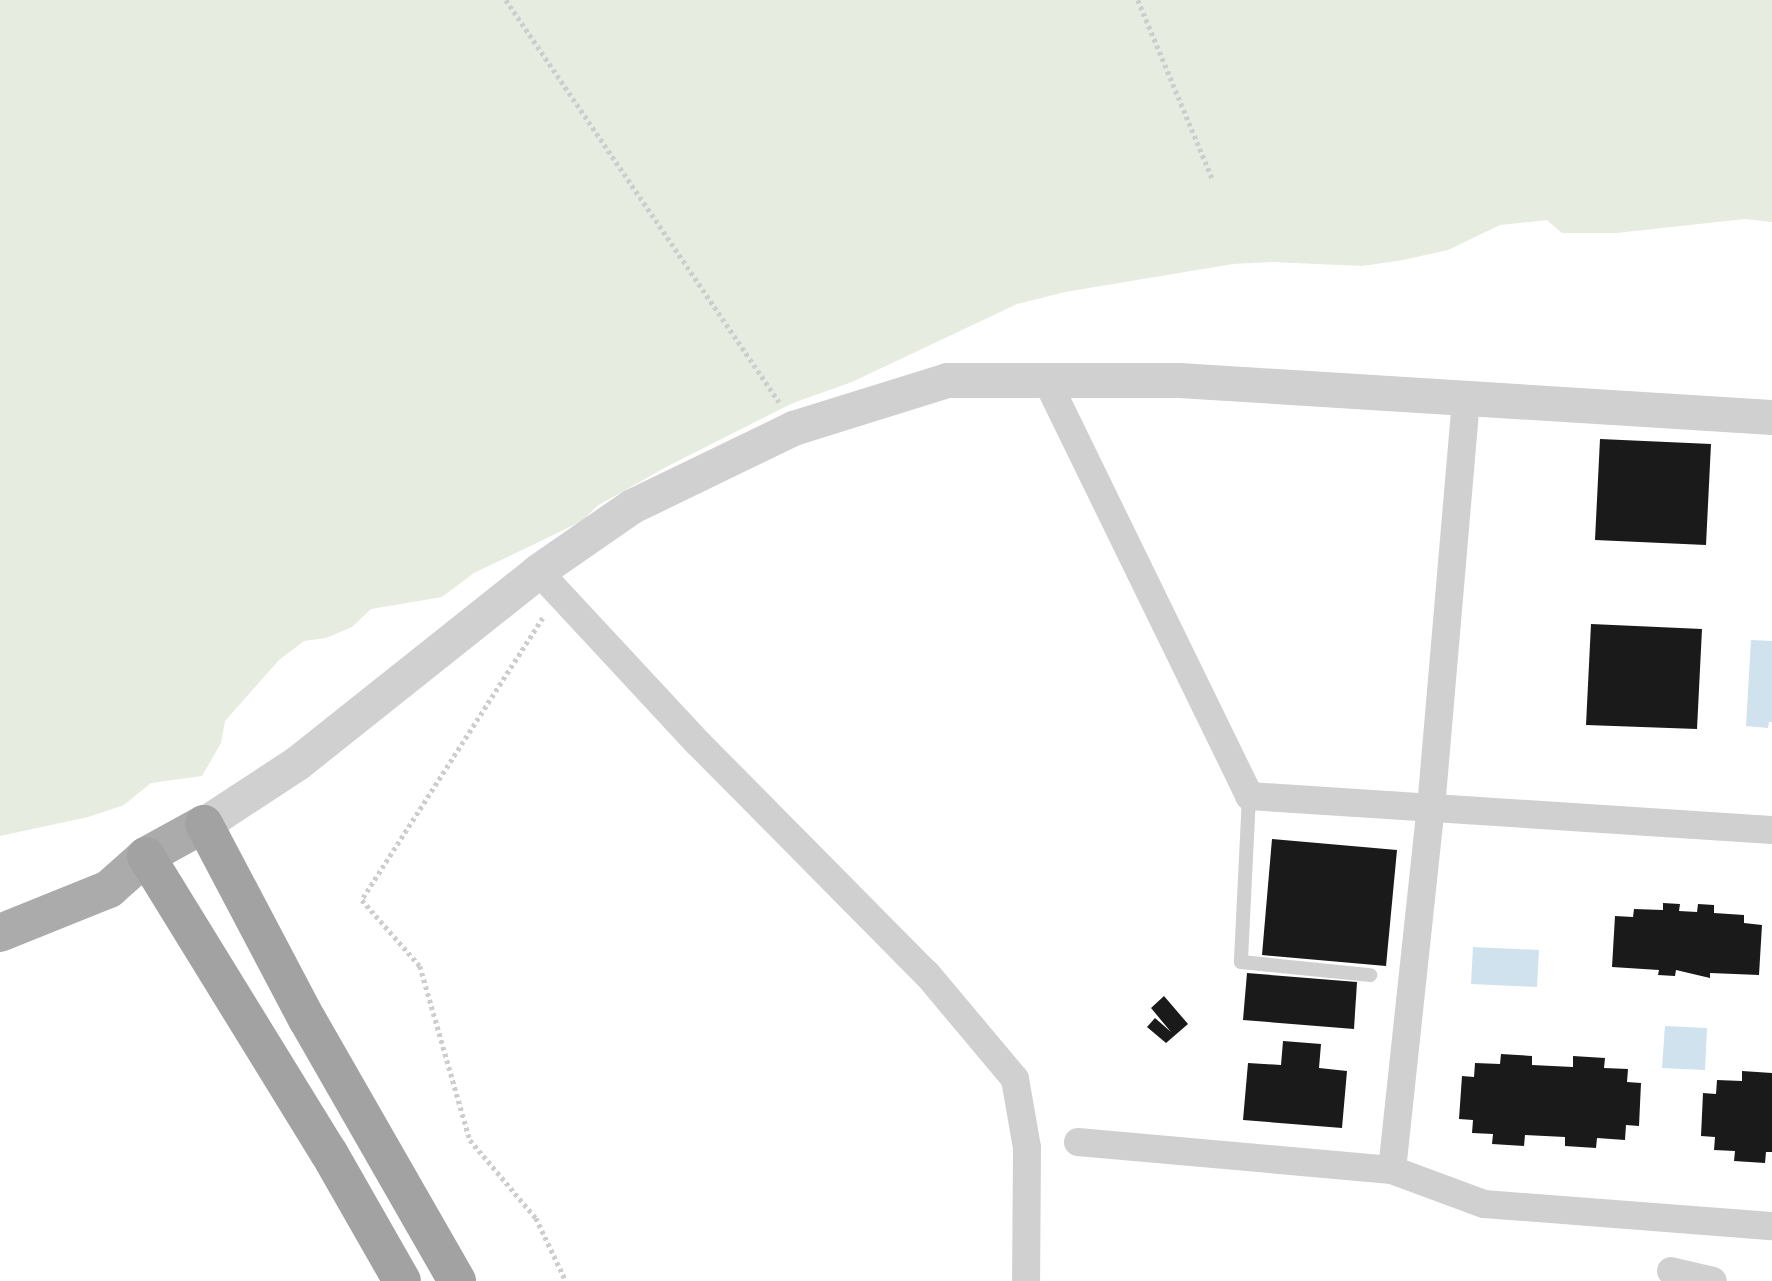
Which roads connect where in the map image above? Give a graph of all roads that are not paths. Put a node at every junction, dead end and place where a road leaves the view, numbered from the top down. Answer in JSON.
{"nodes":[{"id":1,"x":1047,"y":381,"type":"junction"},
{"id":2,"x":1466,"y":397,"type":"junction"},
{"id":3,"x":1772,"y":417,"type":"edge"},
{"id":4,"x":549,"y":582,"type":"junction"},
{"id":5,"x":1249,"y":796,"type":"junction"},
{"id":6,"x":1431,"y":808,"type":"junction"},
{"id":7,"x":204,"y":824,"type":"junction"},
{"id":8,"x":1772,"y":831,"type":"edge"},
{"id":9,"x":146,"y":856,"type":"junction"},
{"id":10,"x":0,"y":912,"type":"edge"},
{"id":11,"x":0,"y":933,"type":"edge"},
{"id":12,"x":1370,"y":975,"type":"dead end"},
{"id":13,"x":1078,"y":1142,"type":"dead end"},
{"id":14,"x":1392,"y":1171,"type":"junction"},
{"id":15,"x":1772,"y":1226,"type":"edge"},
{"id":16,"x":1671,"y":1272,"type":"dead end"},
{"id":17,"x":402,"y":1281,"type":"edge"},
{"id":18,"x":457,"y":1281,"type":"edge"},
{"id":19,"x":1026,"y":1281,"type":"edge"},
{"id":20,"x":1713,"y":1281,"type":"edge"}],
"edges":[{"from":1,"to":2,"type":"street"},
{"from":1,"to":4,"type":"street"},
{"from":1,"to":5,"type":"street"},
{"from":2,"to":3,"type":"street"},
{"from":2,"to":6,"type":"street"},
{"from":4,"to":7,"type":"street"},
{"from":4,"to":19,"type":"street"},
{"from":5,"to":6,"type":"street"},
{"from":5,"to":12,"type":"lane"},
{"from":6,"to":8,"type":"street"},
{"from":6,"to":14,"type":"street"},
{"from":7,"to":9,"type":"main road"},
{"from":7,"to":18,"type":"highway"},
{"from":9,"to":10,"type":"main road"},
{"from":9,"to":11,"type":"main road"},
{"from":9,"to":17,"type":"highway"},
{"from":13,"to":14,"type":"street"},
{"from":14,"to":15,"type":"street"},
{"from":16,"to":20,"type":"street"}]}
